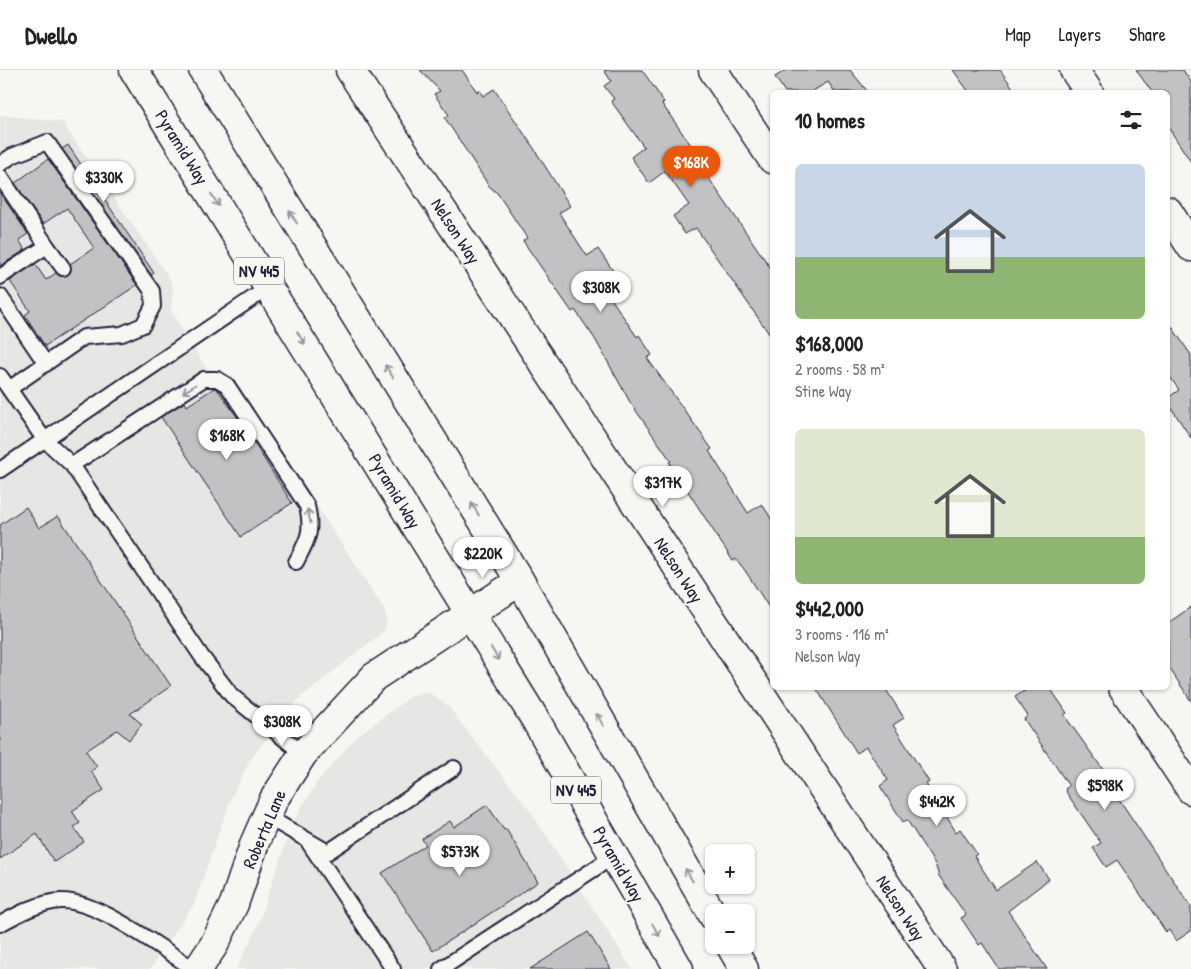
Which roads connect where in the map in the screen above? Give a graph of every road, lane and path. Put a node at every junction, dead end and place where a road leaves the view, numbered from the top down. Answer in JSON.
{"nodes":[{"id":1,"x":134,"y":70,"type":"edge"},
{"id":2,"x":202,"y":70,"type":"edge"},
{"id":3,"x":350,"y":70,"type":"edge"},
{"id":4,"x":713,"y":70,"type":"edge"},
{"id":5,"x":1074,"y":70,"type":"edge"},
{"id":6,"x":1088,"y":90,"type":"edge"},
{"id":7,"x":770,"y":156,"type":"edge"},
{"id":8,"x":0,"y":164,"type":"edge"},
{"id":9,"x":0,"y":176,"type":"edge"},
{"id":10,"x":1170,"y":214,"type":"edge"},
{"id":11,"x":47,"y":246,"type":"junction"},
{"id":12,"x":1191,"y":246,"type":"edge"},
{"id":13,"x":63,"y":268,"type":"dead end"},
{"id":14,"x":0,"y":278,"type":"edge"},
{"id":15,"x":269,"y":286,"type":"junction"},
{"id":16,"x":0,"y":296,"type":"edge"},
{"id":17,"x":46,"y":364,"type":"junction"},
{"id":18,"x":0,"y":376,"type":"edge"},
{"id":19,"x":9,"y":389,"type":"junction"},
{"id":20,"x":44,"y":440,"type":"junction"},
{"id":21,"x":72,"y":465,"type":"junction"},
{"id":22,"x":0,"y":470,"type":"edge"},
{"id":23,"x":296,"y":562,"type":"dead end"},
{"id":24,"x":520,"y":580,"type":"junction"},
{"id":25,"x":469,"y":613,"type":"junction"},
{"id":26,"x":1124,"y":690,"type":"edge"},
{"id":27,"x":303,"y":754,"type":"junction"},
{"id":28,"x":454,"y":768,"type":"dead end"},
{"id":29,"x":1191,"y":790,"type":"edge"},
{"id":30,"x":266,"y":816,"type":"junction"},
{"id":31,"x":307,"y":840,"type":"junction"},
{"id":32,"x":614,"y":856,"type":"junction"},
{"id":33,"x":707,"y":904,"type":"edge"},
{"id":34,"x":0,"y":924,"type":"edge"},
{"id":35,"x":735,"y":954,"type":"edge"},
{"id":36,"x":194,"y":969,"type":"edge"},
{"id":37,"x":198,"y":969,"type":"edge"},
{"id":38,"x":393,"y":969,"type":"edge"},
{"id":39,"x":441,"y":969,"type":"edge"},
{"id":40,"x":679,"y":969,"type":"edge"},
{"id":41,"x":744,"y":969,"type":"edge"},
{"id":42,"x":942,"y":969,"type":"edge"}],
"edges":[{"from":1,"to":15,"type":"main road","name":"Pyramid Way","number":"NV 445","one_way":true},
{"from":24,"to":2,"type":"main road","one_way":true},
{"from":3,"to":42,"type":"main road","name":"Nelson Way"},
{"from":4,"to":7,"type":"main road"},
{"from":5,"to":6,"type":"main road"},
{"from":8,"to":17,"type":"lane"},
{"from":9,"to":11,"type":"lane"},
{"from":10,"to":12,"type":"main road"},
{"from":11,"to":13,"type":"lane"},
{"from":11,"to":14,"type":"lane"},
{"from":15,"to":20,"type":"lane"},
{"from":15,"to":25,"type":"main road","name":"Pyramid Way","number":"NV 445","one_way":true},
{"from":16,"to":17,"type":"lane"},
{"from":17,"to":19,"type":"lane"},
{"from":18,"to":19,"type":"lane"},
{"from":19,"to":20,"type":"lane"},
{"from":20,"to":21,"type":"lane"},
{"from":20,"to":22,"type":"lane"},
{"from":23,"to":21,"type":"lane","one_way":true},
{"from":21,"to":27,"type":"lane"},
{"from":24,"to":25,"type":"main road","name":"Roberta Lane"},
{"from":33,"to":24,"type":"main road","one_way":true},
{"from":25,"to":27,"type":"main road","name":"Roberta Lane"},
{"from":25,"to":32,"type":"main road","name":"Pyramid Way","number":"NV 445","one_way":true},
{"from":26,"to":29,"type":"main road"},
{"from":27,"to":30,"type":"main road","name":"Roberta Lane"},
{"from":28,"to":31,"type":"lane"},
{"from":30,"to":31,"type":"lane"},
{"from":30,"to":37,"type":"main road","name":"Roberta Lane"},
{"from":31,"to":38,"type":"lane"},
{"from":32,"to":39,"type":"lane"},
{"from":32,"to":40,"type":"main road","name":"Pyramid Way","number":"NV 445","one_way":true},
{"from":34,"to":36,"type":"lane"},
{"from":35,"to":41,"type":"main road"}]}
